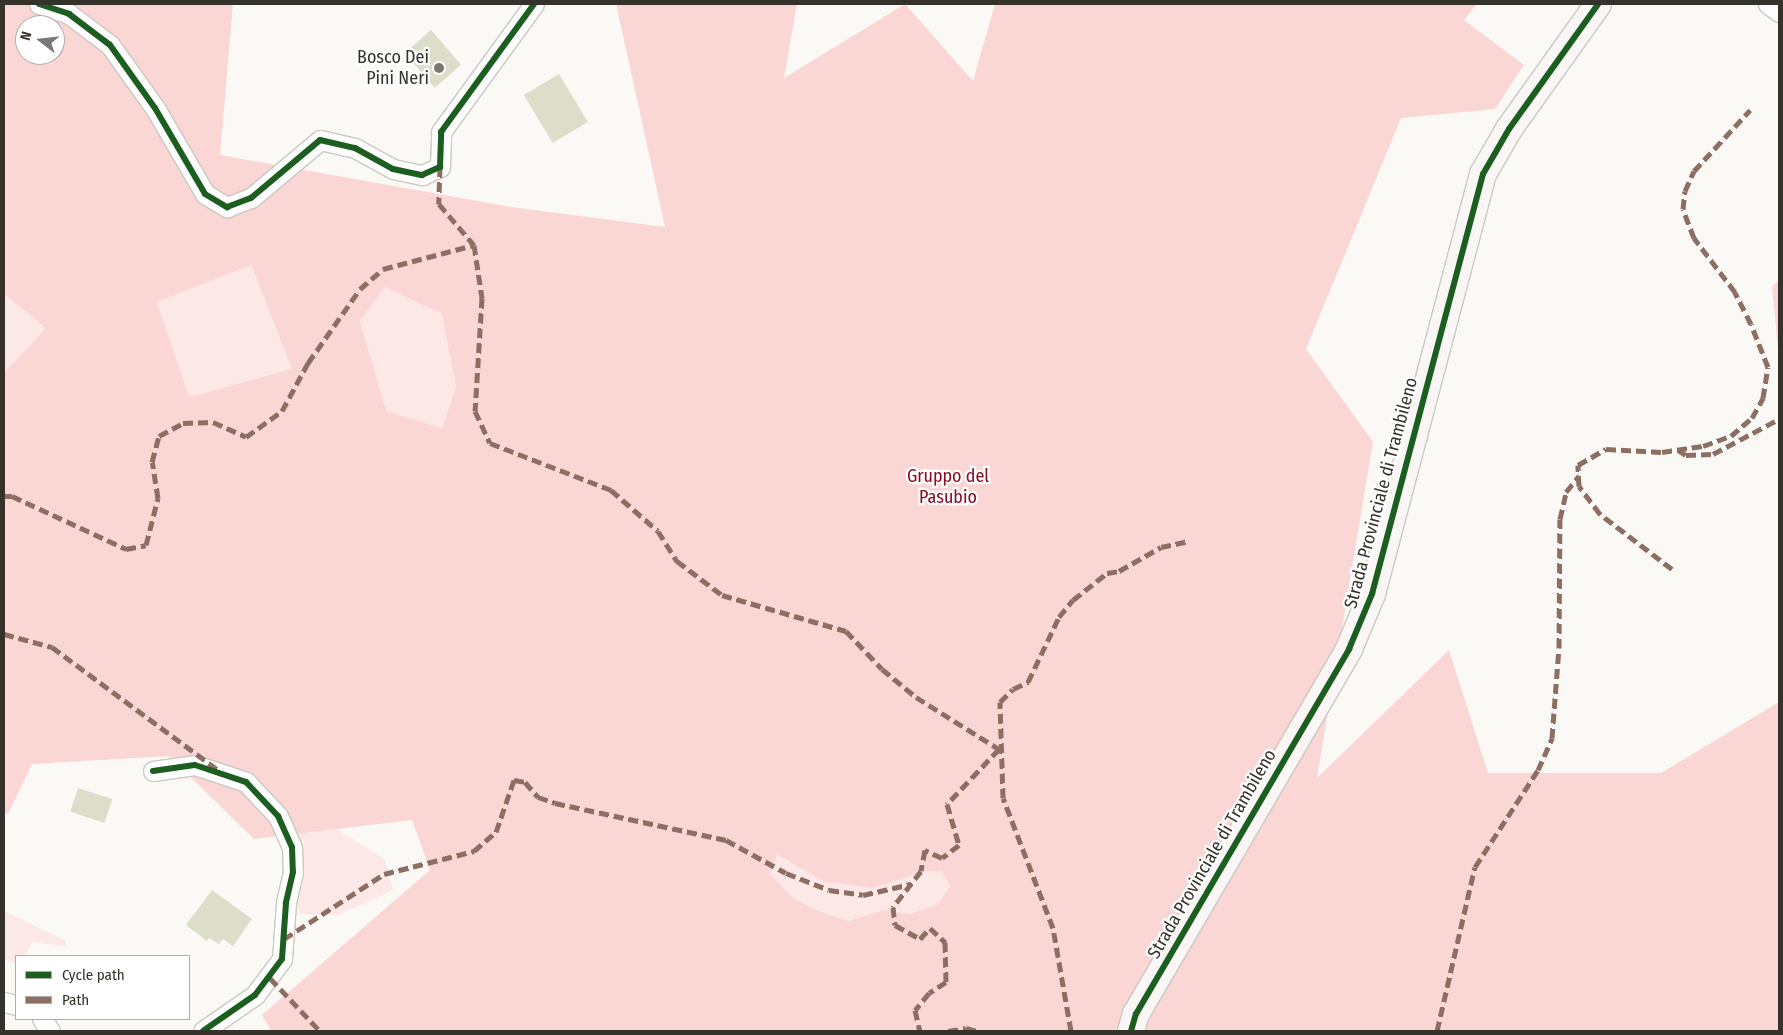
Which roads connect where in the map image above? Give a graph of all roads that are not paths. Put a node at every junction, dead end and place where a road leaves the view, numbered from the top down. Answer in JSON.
{"nodes":[{"id":1,"x":39,"y":4,"type":"edge"},
{"id":2,"x":534,"y":4,"type":"edge"},
{"id":3,"x":1598,"y":4,"type":"edge"},
{"id":4,"x":1768,"y":4,"type":"edge"},
{"id":5,"x":1779,"y":12,"type":"edge"},
{"id":6,"x":154,"y":772,"type":"dead end"},
{"id":7,"x":43,"y":1020,"type":"edge"},
{"id":8,"x":50,"y":1031,"type":"edge"},
{"id":9,"x":203,"y":1031,"type":"edge"},
{"id":10,"x":1131,"y":1031,"type":"edge"}],
"edges":[{"from":1,"to":2,"type":"street"},
{"from":3,"to":10,"type":"street","name":"Strada Provinciale di Trambileno"},
{"from":4,"to":5,"type":"street"},
{"from":6,"to":9,"type":"street"},
{"from":7,"to":8,"type":"street"}]}
